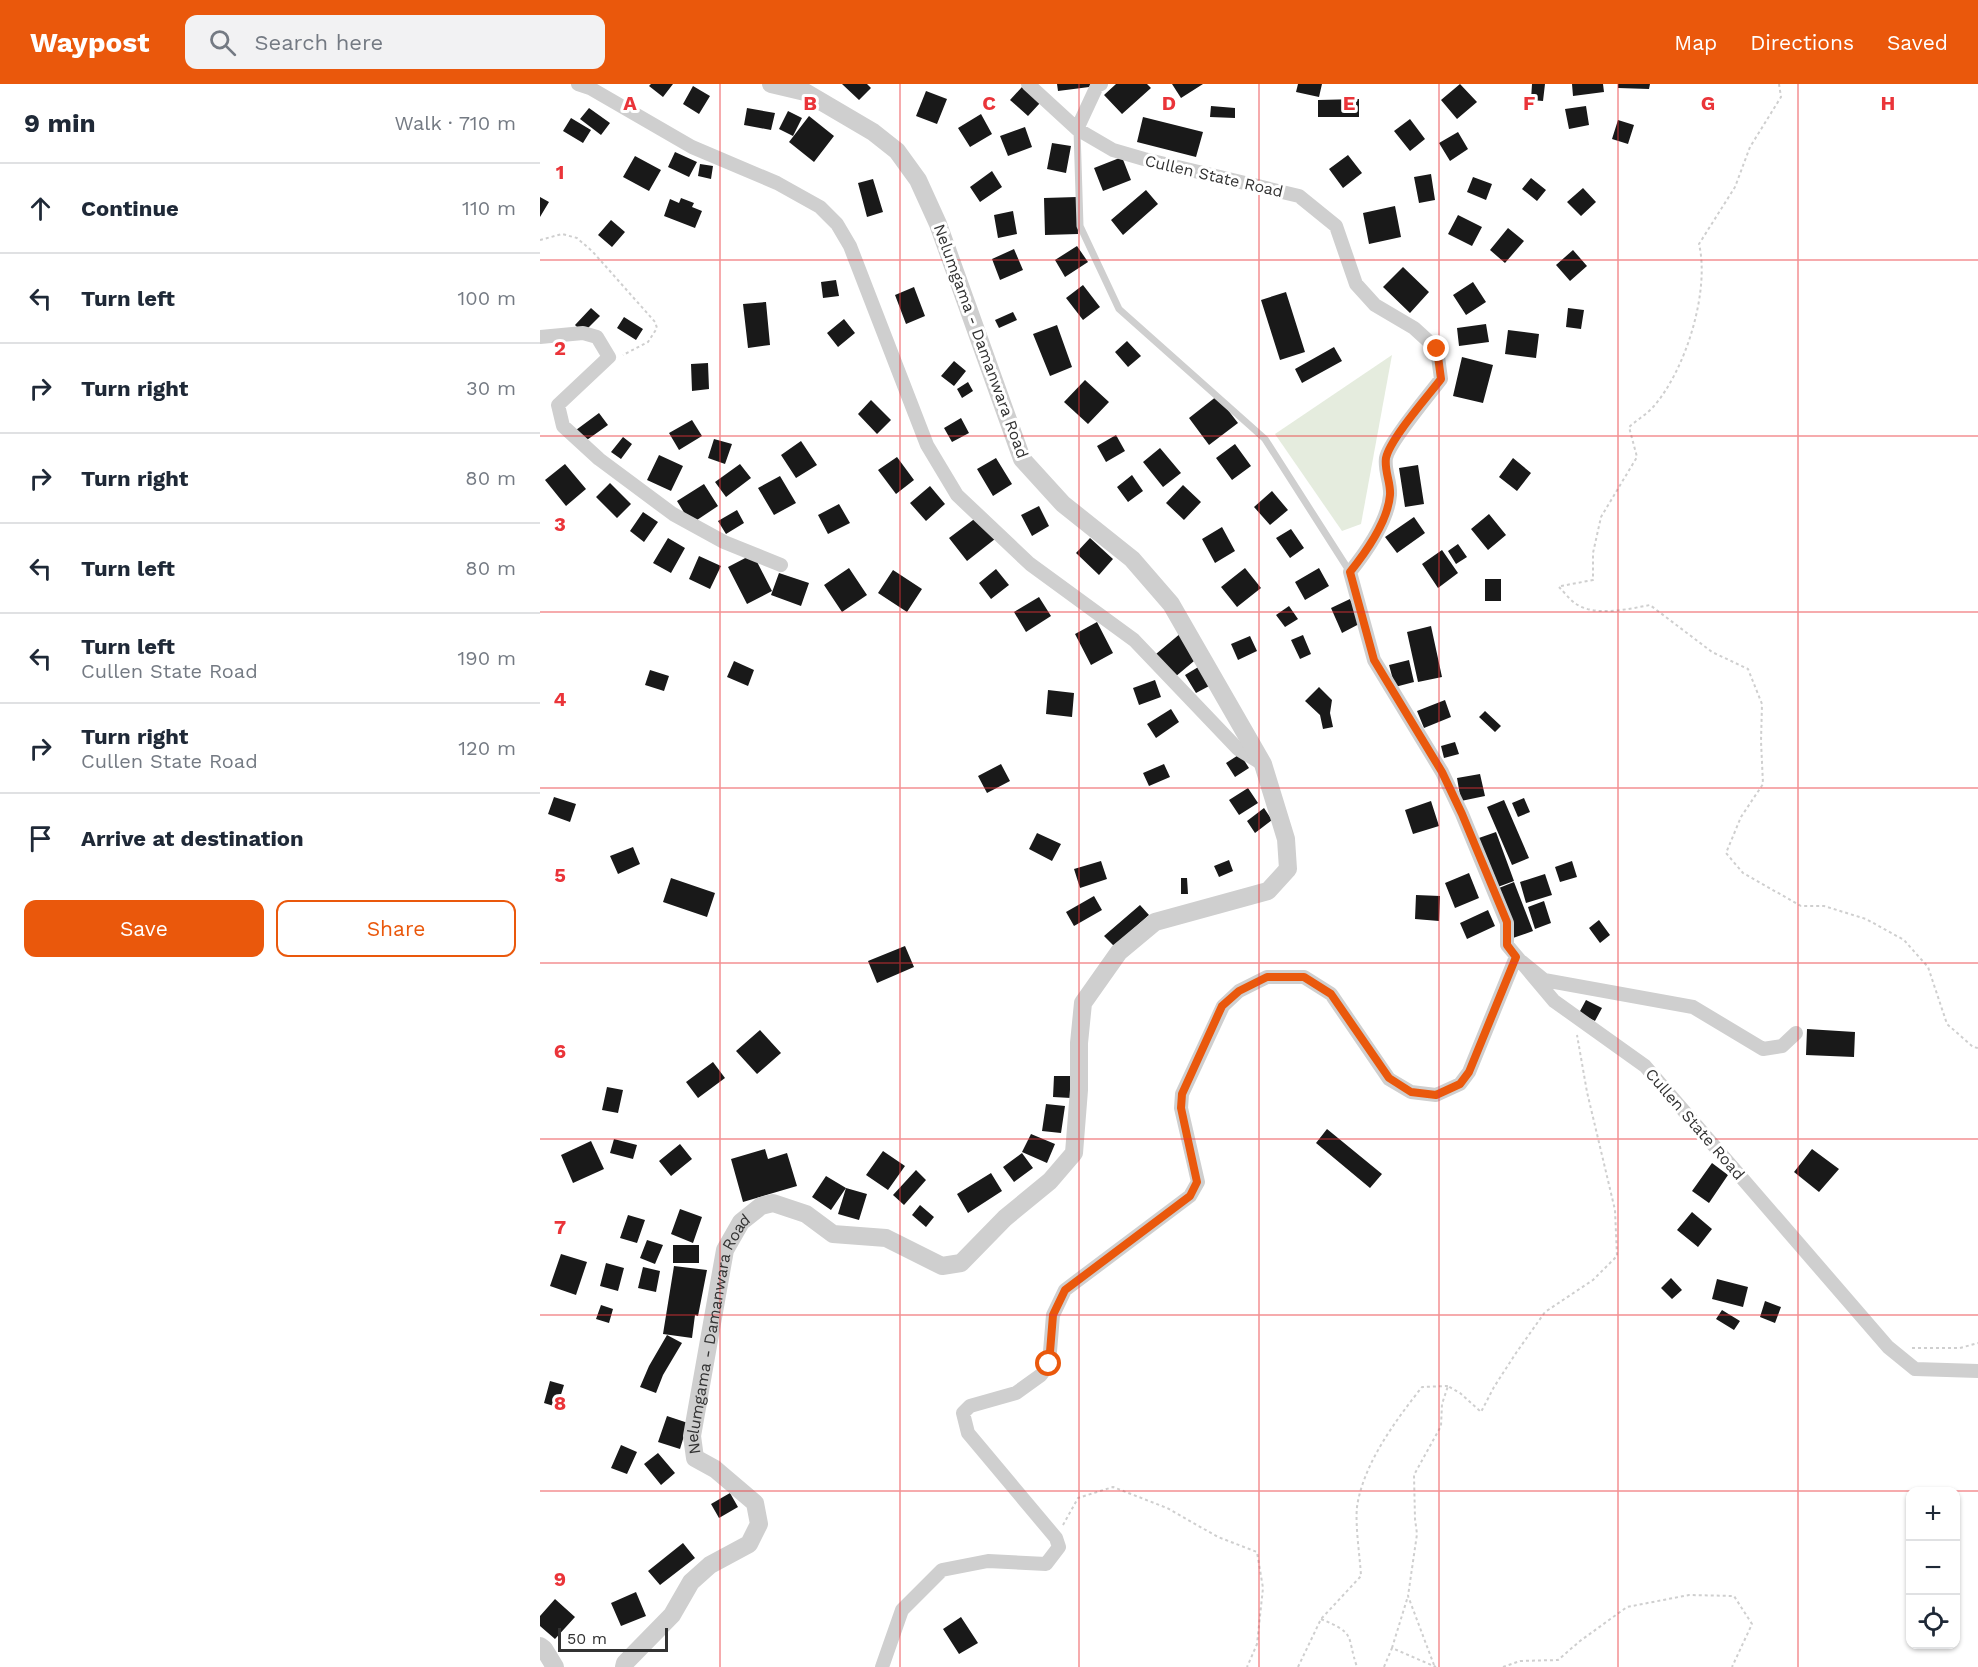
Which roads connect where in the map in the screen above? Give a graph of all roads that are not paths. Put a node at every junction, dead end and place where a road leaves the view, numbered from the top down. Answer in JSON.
{"nodes":[{"id":1,"x":578,"y":84,"type":"edge"},
{"id":2,"x":771,"y":84,"type":"edge"},
{"id":3,"x":1028,"y":84,"type":"edge"},
{"id":4,"x":1101,"y":84,"type":"edge"},
{"id":5,"x":1077,"y":129,"type":"junction"},
{"id":6,"x":540,"y":337,"type":"edge"},
{"id":7,"x":781,"y":565,"type":"dead end"},
{"id":8,"x":1350,"y":572,"type":"junction"},
{"id":9,"x":1263,"y":764,"type":"junction"},
{"id":10,"x":1516,"y":957,"type":"junction"},
{"id":11,"x":1796,"y":1033,"type":"dead end"},
{"id":12,"x":1978,"y":1371,"type":"edge"},
{"id":13,"x":540,"y":1646,"type":"edge"},
{"id":14,"x":555,"y":1667,"type":"edge"},
{"id":15,"x":624,"y":1667,"type":"edge"},
{"id":16,"x":882,"y":1667,"type":"edge"}],
"edges":[{"from":1,"to":9,"type":"street"},
{"from":2,"to":9,"type":"street","name":"Nelumgama - Damanwara Road"},
{"from":3,"to":5,"type":"street","name":"Cullen State Road"},
{"from":4,"to":5,"type":"street"},
{"from":5,"to":8,"type":"lane"},
{"from":5,"to":8,"type":"street","name":"Cullen State Road"},
{"from":6,"to":7,"type":"street"},
{"from":8,"to":10,"type":"street","name":"Cullen State Road"},
{"from":9,"to":15,"type":"street","name":"Nelumgama - Damanwara Road"},
{"from":10,"to":11,"type":"street"},
{"from":10,"to":12,"type":"street","name":"Cullen State Road"},
{"from":10,"to":16,"type":"street"},
{"from":13,"to":14,"type":"street"}]}
